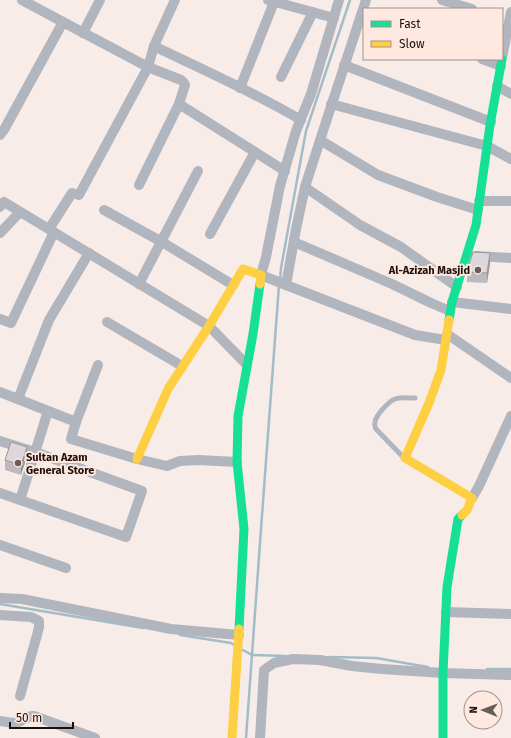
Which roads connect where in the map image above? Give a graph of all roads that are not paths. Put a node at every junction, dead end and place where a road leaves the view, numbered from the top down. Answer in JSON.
{"nodes":[{"id":1,"x":22,"y":0,"type":"edge"},
{"id":2,"x":100,"y":0,"type":"edge"},
{"id":3,"x":175,"y":0,"type":"edge"},
{"id":4,"x":340,"y":0,"type":"edge"},
{"id":5,"x":442,"y":0,"type":"edge"},
{"id":6,"x":271,"y":1,"type":"edge"},
{"id":7,"x":469,"y":8,"type":"edge"},
{"id":8,"x":313,"y":12,"type":"junction"},
{"id":9,"x":507,"y":17,"type":"edge"},
{"id":10,"x":334,"y":18,"type":"junction"},
{"id":11,"x":63,"y":22,"type":"junction"},
{"id":12,"x":361,"y":22,"type":"edge"},
{"id":13,"x":83,"y":33,"type":"junction"},
{"id":14,"x":154,"y":46,"type":"junction"},
{"id":15,"x":503,"y":52,"type":"edge"},
{"id":16,"x":492,"y":60,"type":"edge"},
{"id":17,"x":502,"y":61,"type":"edge"},
{"id":18,"x":344,"y":65,"type":"junction"},
{"id":19,"x":148,"y":67,"type":"junction"},
{"id":20,"x":281,"y":77,"type":"dead end"},
{"id":21,"x":497,"y":86,"type":"junction"},
{"id":22,"x":240,"y":88,"type":"junction"},
{"id":23,"x":511,"y":94,"type":"edge"},
{"id":24,"x":179,"y":104,"type":"junction"},
{"id":25,"x":331,"y":104,"type":"junction"},
{"id":26,"x":4,"y":119,"type":"edge"},
{"id":27,"x":301,"y":120,"type":"junction"},
{"id":28,"x":490,"y":122,"type":"junction"},
{"id":29,"x":0,"y":135,"type":"edge"},
{"id":30,"x":320,"y":140,"type":"junction"},
{"id":31,"x":487,"y":146,"type":"junction"},
{"id":32,"x":255,"y":152,"type":"junction"},
{"id":33,"x":511,"y":160,"type":"edge"},
{"id":34,"x":198,"y":171,"type":"dead end"},
{"id":35,"x":285,"y":171,"type":"junction"},
{"id":36,"x":139,"y":185,"type":"dead end"},
{"id":37,"x":305,"y":187,"type":"junction"},
{"id":38,"x":511,"y":201,"type":"edge"},
{"id":39,"x":478,"y":206,"type":"junction"},
{"id":40,"x":0,"y":207,"type":"edge"},
{"id":41,"x":104,"y":210,"type":"dead end"},
{"id":42,"x":20,"y":212,"type":"junction"},
{"id":43,"x":51,"y":231,"type":"junction"},
{"id":44,"x":0,"y":233,"type":"edge"},
{"id":45,"x":210,"y":234,"type":"dead end"},
{"id":46,"x":162,"y":242,"type":"junction"},
{"id":47,"x":294,"y":242,"type":"junction"},
{"id":48,"x":89,"y":254,"type":"junction"},
{"id":49,"x":466,"y":255,"type":"junction"},
{"id":50,"x":511,"y":258,"type":"edge"},
{"id":51,"x":264,"y":277,"type":"junction"},
{"id":52,"x":139,"y":284,"type":"junction"},
{"id":53,"x":284,"y":284,"type":"junction"},
{"id":54,"x":233,"y":285,"type":"junction"},
{"id":55,"x":457,"y":287,"type":"junction"},
{"id":56,"x":451,"y":307,"type":"junction"},
{"id":57,"x":511,"y":309,"type":"edge"},
{"id":58,"x":0,"y":319,"type":"edge"},
{"id":59,"x":107,"y":322,"type":"dead end"},
{"id":60,"x":209,"y":326,"type":"junction"},
{"id":61,"x":446,"y":337,"type":"junction"},
{"id":62,"x":98,"y":365,"type":"dead end"},
{"id":63,"x":247,"y":365,"type":"junction"},
{"id":64,"x":182,"y":366,"type":"junction"},
{"id":65,"x":511,"y":378,"type":"edge"},
{"id":66,"x":0,"y":392,"type":"edge"},
{"id":67,"x":415,"y":398,"type":"dead end"},
{"id":68,"x":18,"y":399,"type":"junction"},
{"id":69,"x":48,"y":411,"type":"junction"},
{"id":70,"x":511,"y":416,"type":"edge"},
{"id":71,"x":76,"y":422,"type":"junction"},
{"id":72,"x":0,"y":442,"type":"edge"},
{"id":73,"x":35,"y":452,"type":"junction"},
{"id":74,"x":405,"y":458,"type":"junction"},
{"id":75,"x":137,"y":459,"type":"junction"},
{"id":76,"x":237,"y":462,"type":"junction"},
{"id":77,"x":0,"y":493,"type":"edge"},
{"id":78,"x":472,"y":498,"type":"junction"},
{"id":79,"x":20,"y":500,"type":"junction"},
{"id":80,"x":0,"y":544,"type":"edge"},
{"id":81,"x":66,"y":568,"type":"dead end"},
{"id":82,"x":0,"y":598,"type":"edge"},
{"id":83,"x":446,"y":612,"type":"junction"},
{"id":84,"x":511,"y":614,"type":"edge"},
{"id":85,"x":0,"y":615,"type":"edge"},
{"id":86,"x":239,"y":635,"type":"junction"},
{"id":87,"x":443,"y":673,"type":"junction"},
{"id":88,"x":511,"y":675,"type":"edge"},
{"id":89,"x":20,"y":696,"type":"dead end"},
{"id":90,"x":0,"y":721,"type":"edge"},
{"id":91,"x":95,"y":738,"type":"edge"},
{"id":92,"x":232,"y":738,"type":"edge"},
{"id":93,"x":260,"y":738,"type":"edge"},
{"id":94,"x":443,"y":738,"type":"edge"}],
"edges":[{"from":1,"to":11,"type":"street"},
{"from":2,"to":13,"type":"street"},
{"from":3,"to":14,"type":"street"},
{"from":4,"to":10,"type":"street"},
{"from":5,"to":7,"type":"street"},
{"from":6,"to":8,"type":"street"},
{"from":6,"to":22,"type":"street"},
{"from":8,"to":10,"type":"street"},
{"from":8,"to":20,"type":"street"},
{"from":9,"to":15,"type":"street"},
{"from":10,"to":27,"type":"street"},
{"from":11,"to":13,"type":"street"},
{"from":11,"to":26,"type":"street"},
{"from":12,"to":18,"type":"street"},
{"from":13,"to":19,"type":"street"},
{"from":14,"to":19,"type":"street"},
{"from":14,"to":22,"type":"street"},
{"from":16,"to":17,"type":"street"},
{"from":17,"to":21,"type":"street"},
{"from":18,"to":25,"type":"street"},
{"from":18,"to":28,"type":"street"},
{"from":19,"to":24,"type":"street"},
{"from":19,"to":43,"type":"street"},
{"from":21,"to":23,"type":"street"},
{"from":21,"to":28,"type":"street"},
{"from":22,"to":27,"type":"street"},
{"from":24,"to":32,"type":"street"},
{"from":24,"to":36,"type":"street"},
{"from":25,"to":30,"type":"street"},
{"from":25,"to":31,"type":"street"},
{"from":26,"to":29,"type":"street"},
{"from":27,"to":35,"type":"street"},
{"from":28,"to":31,"type":"street"},
{"from":30,"to":37,"type":"street"},
{"from":30,"to":39,"type":"street"},
{"from":31,"to":33,"type":"street"},
{"from":31,"to":39,"type":"street"},
{"from":32,"to":35,"type":"street"},
{"from":32,"to":45,"type":"street"},
{"from":34,"to":46,"type":"street"},
{"from":35,"to":51,"type":"street"},
{"from":37,"to":47,"type":"street"},
{"from":37,"to":55,"type":"street"},
{"from":38,"to":39,"type":"street"},
{"from":39,"to":49,"type":"street"},
{"from":40,"to":42,"type":"street"},
{"from":41,"to":46,"type":"street"},
{"from":42,"to":43,"type":"street"},
{"from":42,"to":44,"type":"street"},
{"from":43,"to":48,"type":"street"},
{"from":43,"to":58,"type":"street"},
{"from":46,"to":52,"type":"street"},
{"from":46,"to":54,"type":"street"},
{"from":47,"to":53,"type":"street"},
{"from":47,"to":56,"type":"street"},
{"from":48,"to":52,"type":"street"},
{"from":48,"to":68,"type":"street"},
{"from":49,"to":50,"type":"street"},
{"from":49,"to":55,"type":"street"},
{"from":51,"to":53,"type":"street"},
{"from":51,"to":54,"type":"street"},
{"from":51,"to":63,"type":"street"},
{"from":52,"to":60,"type":"street"},
{"from":53,"to":61,"type":"street"},
{"from":54,"to":60,"type":"street"},
{"from":55,"to":56,"type":"street"},
{"from":56,"to":57,"type":"street"},
{"from":56,"to":61,"type":"street"},
{"from":59,"to":64,"type":"street"},
{"from":60,"to":63,"type":"street"},
{"from":60,"to":64,"type":"street"},
{"from":61,"to":65,"type":"street"},
{"from":61,"to":74,"type":"street"},
{"from":62,"to":71,"type":"street"},
{"from":63,"to":76,"type":"street"},
{"from":64,"to":75,"type":"street"},
{"from":66,"to":68,"type":"street"},
{"from":67,"to":74,"type":"lane"},
{"from":68,"to":69,"type":"street"},
{"from":69,"to":71,"type":"street"},
{"from":69,"to":73,"type":"street"},
{"from":70,"to":78,"type":"street"},
{"from":71,"to":75,"type":"street"},
{"from":72,"to":73,"type":"street"},
{"from":73,"to":79,"type":"street"},
{"from":73,"to":79,"type":"street"},
{"from":74,"to":78,"type":"street"},
{"from":75,"to":76,"type":"street"},
{"from":76,"to":86,"type":"street"},
{"from":77,"to":79,"type":"street"},
{"from":78,"to":83,"type":"street"},
{"from":80,"to":81,"type":"street"},
{"from":82,"to":86,"type":"street"},
{"from":83,"to":84,"type":"street"},
{"from":83,"to":87,"type":"street"},
{"from":85,"to":89,"type":"street"},
{"from":86,"to":92,"type":"street"},
{"from":87,"to":88,"type":"street"},
{"from":87,"to":93,"type":"street"},
{"from":87,"to":94,"type":"street"},
{"from":90,"to":91,"type":"street"}]}
